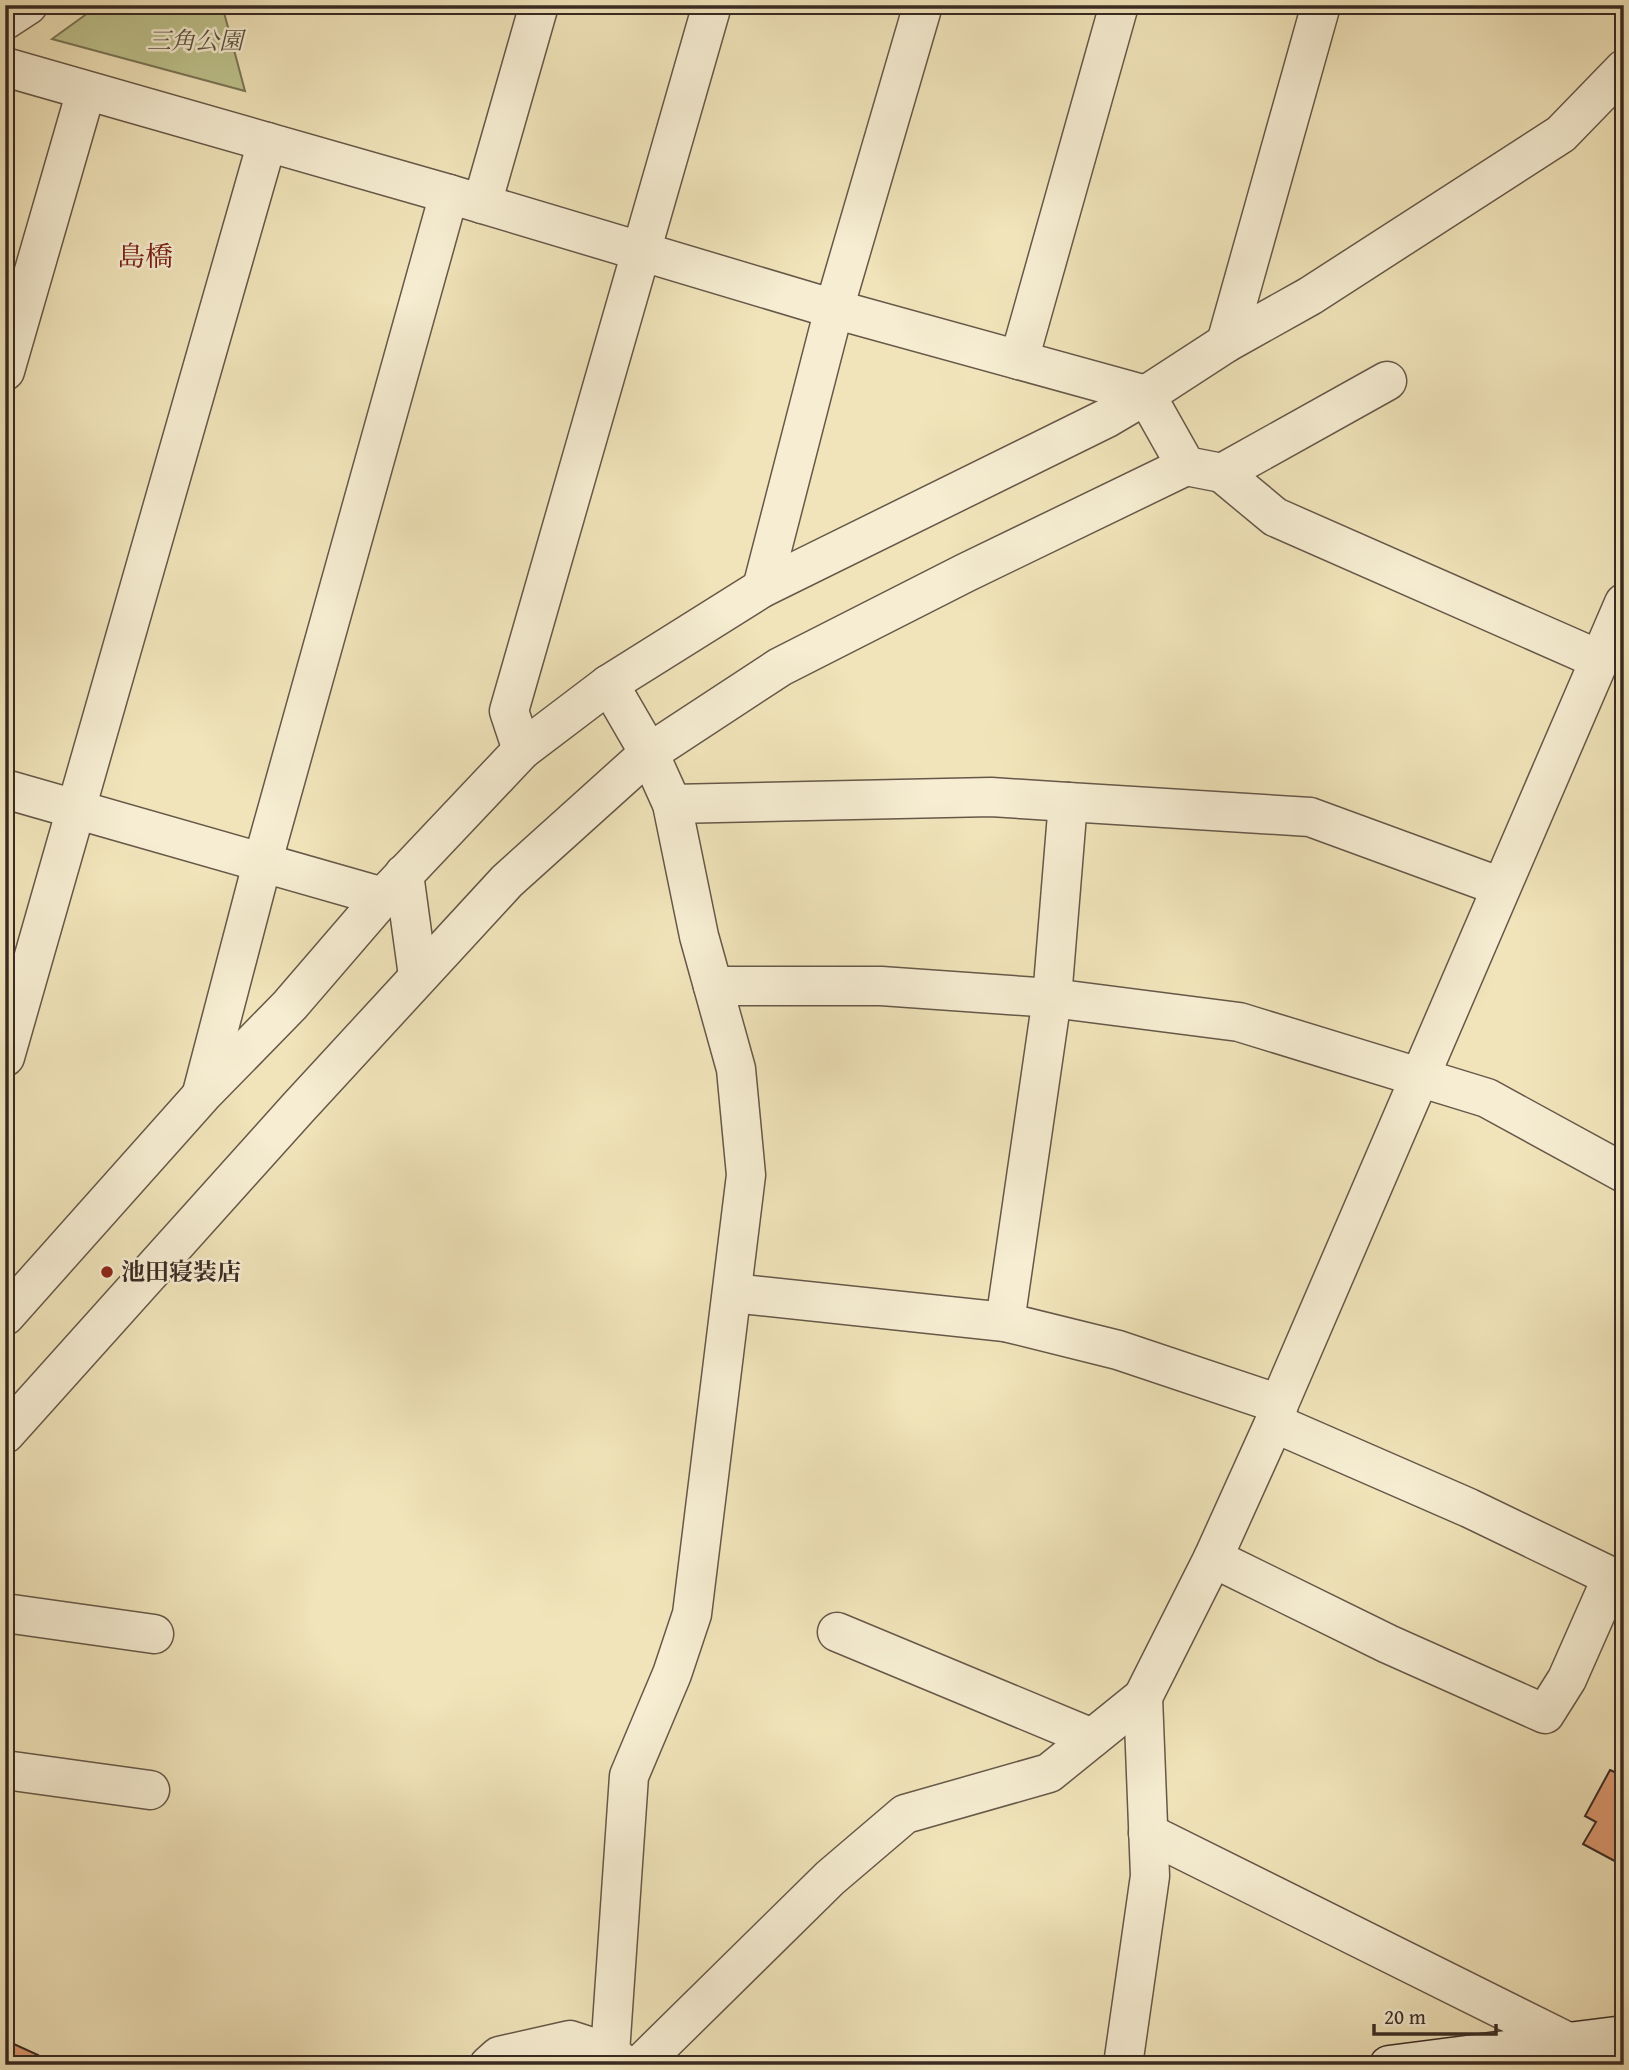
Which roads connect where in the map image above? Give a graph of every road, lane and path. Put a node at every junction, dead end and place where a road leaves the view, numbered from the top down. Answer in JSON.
{"nodes":[{"id":1,"x":28,"y":5,"type":"edge"},
{"id":2,"x":539,"y":5,"type":"edge"},
{"id":3,"x":712,"y":5,"type":"edge"},
{"id":4,"x":923,"y":5,"type":"edge"},
{"id":5,"x":1119,"y":5,"type":"edge"},
{"id":6,"x":1321,"y":5,"type":"edge"},
{"id":7,"x":5,"y":20,"type":"edge"},
{"id":8,"x":5,"y":67,"type":"edge"},
{"id":9,"x":1624,"y":69,"type":"edge"},
{"id":10,"x":86,"y":91,"type":"junction"},
{"id":11,"x":267,"y":142,"type":"junction"},
{"id":12,"x":465,"y":199,"type":"junction"},
{"id":13,"x":641,"y":252,"type":"junction"},
{"id":14,"x":834,"y":309,"type":"junction"},
{"id":15,"x":1226,"y":343,"type":"junction"},
{"id":16,"x":1018,"y":360,"type":"junction"},
{"id":17,"x":5,"y":371,"type":"edge"},
{"id":18,"x":1387,"y":381,"type":"dead end"},
{"id":19,"x":1146,"y":395,"type":"junction"},
{"id":20,"x":1204,"y":469,"type":"junction"},
{"id":21,"x":762,"y":588,"type":"junction"},
{"id":22,"x":1624,"y":604,"type":"edge"},
{"id":23,"x":1600,"y":660,"type":"junction"},
{"id":24,"x":609,"y":684,"type":"junction"},
{"id":25,"x":522,"y":750,"type":"junction"},
{"id":26,"x":649,"y":753,"type":"junction"},
{"id":27,"x":5,"y":789,"type":"edge"},
{"id":28,"x":1068,"y":802,"type":"junction"},
{"id":29,"x":672,"y":804,"type":"junction"},
{"id":30,"x":77,"y":809,"type":"junction"},
{"id":31,"x":262,"y":864,"type":"junction"},
{"id":32,"x":394,"y":886,"type":"junction"},
{"id":33,"x":1501,"y":887,"type":"junction"},
{"id":34,"x":418,"y":976,"type":"junction"},
{"id":35,"x":713,"y":986,"type":"junction"},
{"id":36,"x":1052,"y":998,"type":"junction"},
{"id":37,"x":5,"y":1057,"type":"edge"},
{"id":38,"x":1419,"y":1077,"type":"junction"},
{"id":39,"x":202,"y":1095,"type":"junction"},
{"id":40,"x":1624,"y":1173,"type":"edge"},
{"id":41,"x":732,"y":1293,"type":"junction"},
{"id":42,"x":5,"y":1316,"type":"edge"},
{"id":43,"x":1005,"y":1322,"type":"junction"},
{"id":44,"x":1276,"y":1414,"type":"junction"},
{"id":45,"x":5,"y":1434,"type":"edge"},
{"id":46,"x":1213,"y":1558,"type":"junction"},
{"id":47,"x":1618,"y":1580,"type":"edge"},
{"id":48,"x":5,"y":1614,"type":"edge"},
{"id":49,"x":836,"y":1632,"type":"dead end"},
{"id":50,"x":154,"y":1634,"type":"dead end"},
{"id":51,"x":1143,"y":1697,"type":"junction"},
{"id":52,"x":1092,"y":1738,"type":"junction"},
{"id":53,"x":5,"y":1770,"type":"edge"},
{"id":54,"x":150,"y":1790,"type":"dead end"},
{"id":55,"x":1148,"y":1833,"type":"junction"},
{"id":56,"x":1624,"y":2035,"type":"edge"},
{"id":57,"x":1569,"y":2042,"type":"junction"},
{"id":58,"x":625,"y":2061,"type":"edge"},
{"id":59,"x":489,"y":2065,"type":"edge"},
{"id":60,"x":1123,"y":2065,"type":"edge"},
{"id":61,"x":1389,"y":2065,"type":"edge"}],
"edges":[{"from":1,"to":7,"type":"street"},
{"from":2,"to":12,"type":"street"},
{"from":3,"to":13,"type":"street"},
{"from":4,"to":14,"type":"street"},
{"from":5,"to":16,"type":"street"},
{"from":6,"to":15,"type":"street"},
{"from":8,"to":10,"type":"street"},
{"from":9,"to":15,"type":"street"},
{"from":10,"to":11,"type":"street"},
{"from":10,"to":17,"type":"street"},
{"from":11,"to":12,"type":"street"},
{"from":11,"to":30,"type":"street"},
{"from":12,"to":13,"type":"street"},
{"from":12,"to":31,"type":"street"},
{"from":13,"to":14,"type":"street"},
{"from":13,"to":25,"type":"street"},
{"from":14,"to":16,"type":"street"},
{"from":14,"to":21,"type":"street"},
{"from":15,"to":19,"type":"street"},
{"from":16,"to":19,"type":"street"},
{"from":18,"to":20,"type":"street"},
{"from":19,"to":20,"type":"street"},
{"from":19,"to":21,"type":"street"},
{"from":20,"to":23,"type":"street"},
{"from":20,"to":26,"type":"street"},
{"from":21,"to":24,"type":"street"},
{"from":22,"to":23,"type":"street"},
{"from":23,"to":33,"type":"street"},
{"from":24,"to":25,"type":"street"},
{"from":24,"to":26,"type":"street"},
{"from":25,"to":32,"type":"street"},
{"from":26,"to":29,"type":"street"},
{"from":26,"to":34,"type":"street"},
{"from":27,"to":30,"type":"street"},
{"from":28,"to":29,"type":"street"},
{"from":28,"to":33,"type":"street"},
{"from":28,"to":36,"type":"street"},
{"from":29,"to":35,"type":"street"},
{"from":30,"to":31,"type":"street"},
{"from":30,"to":37,"type":"street"},
{"from":31,"to":32,"type":"street"},
{"from":31,"to":39,"type":"street"},
{"from":32,"to":34,"type":"street"},
{"from":32,"to":39,"type":"street"},
{"from":33,"to":38,"type":"street"},
{"from":34,"to":45,"type":"street"},
{"from":35,"to":36,"type":"street"},
{"from":35,"to":41,"type":"street"},
{"from":36,"to":38,"type":"street"},
{"from":36,"to":43,"type":"street"},
{"from":38,"to":40,"type":"street"},
{"from":38,"to":44,"type":"street"},
{"from":39,"to":42,"type":"street"},
{"from":41,"to":43,"type":"street"},
{"from":41,"to":58,"type":"street"},
{"from":43,"to":44,"type":"street"},
{"from":44,"to":46,"type":"street"},
{"from":44,"to":47,"type":"street"},
{"from":46,"to":47,"type":"street"},
{"from":46,"to":51,"type":"street"},
{"from":48,"to":50,"type":"street"},
{"from":49,"to":52,"type":"street"},
{"from":51,"to":52,"type":"street"},
{"from":51,"to":55,"type":"street"},
{"from":52,"to":58,"type":"street"},
{"from":53,"to":54,"type":"street"},
{"from":55,"to":57,"type":"street"},
{"from":55,"to":60,"type":"street"},
{"from":56,"to":57,"type":"street"},
{"from":57,"to":61,"type":"street"},
{"from":58,"to":59,"type":"street"}]}
